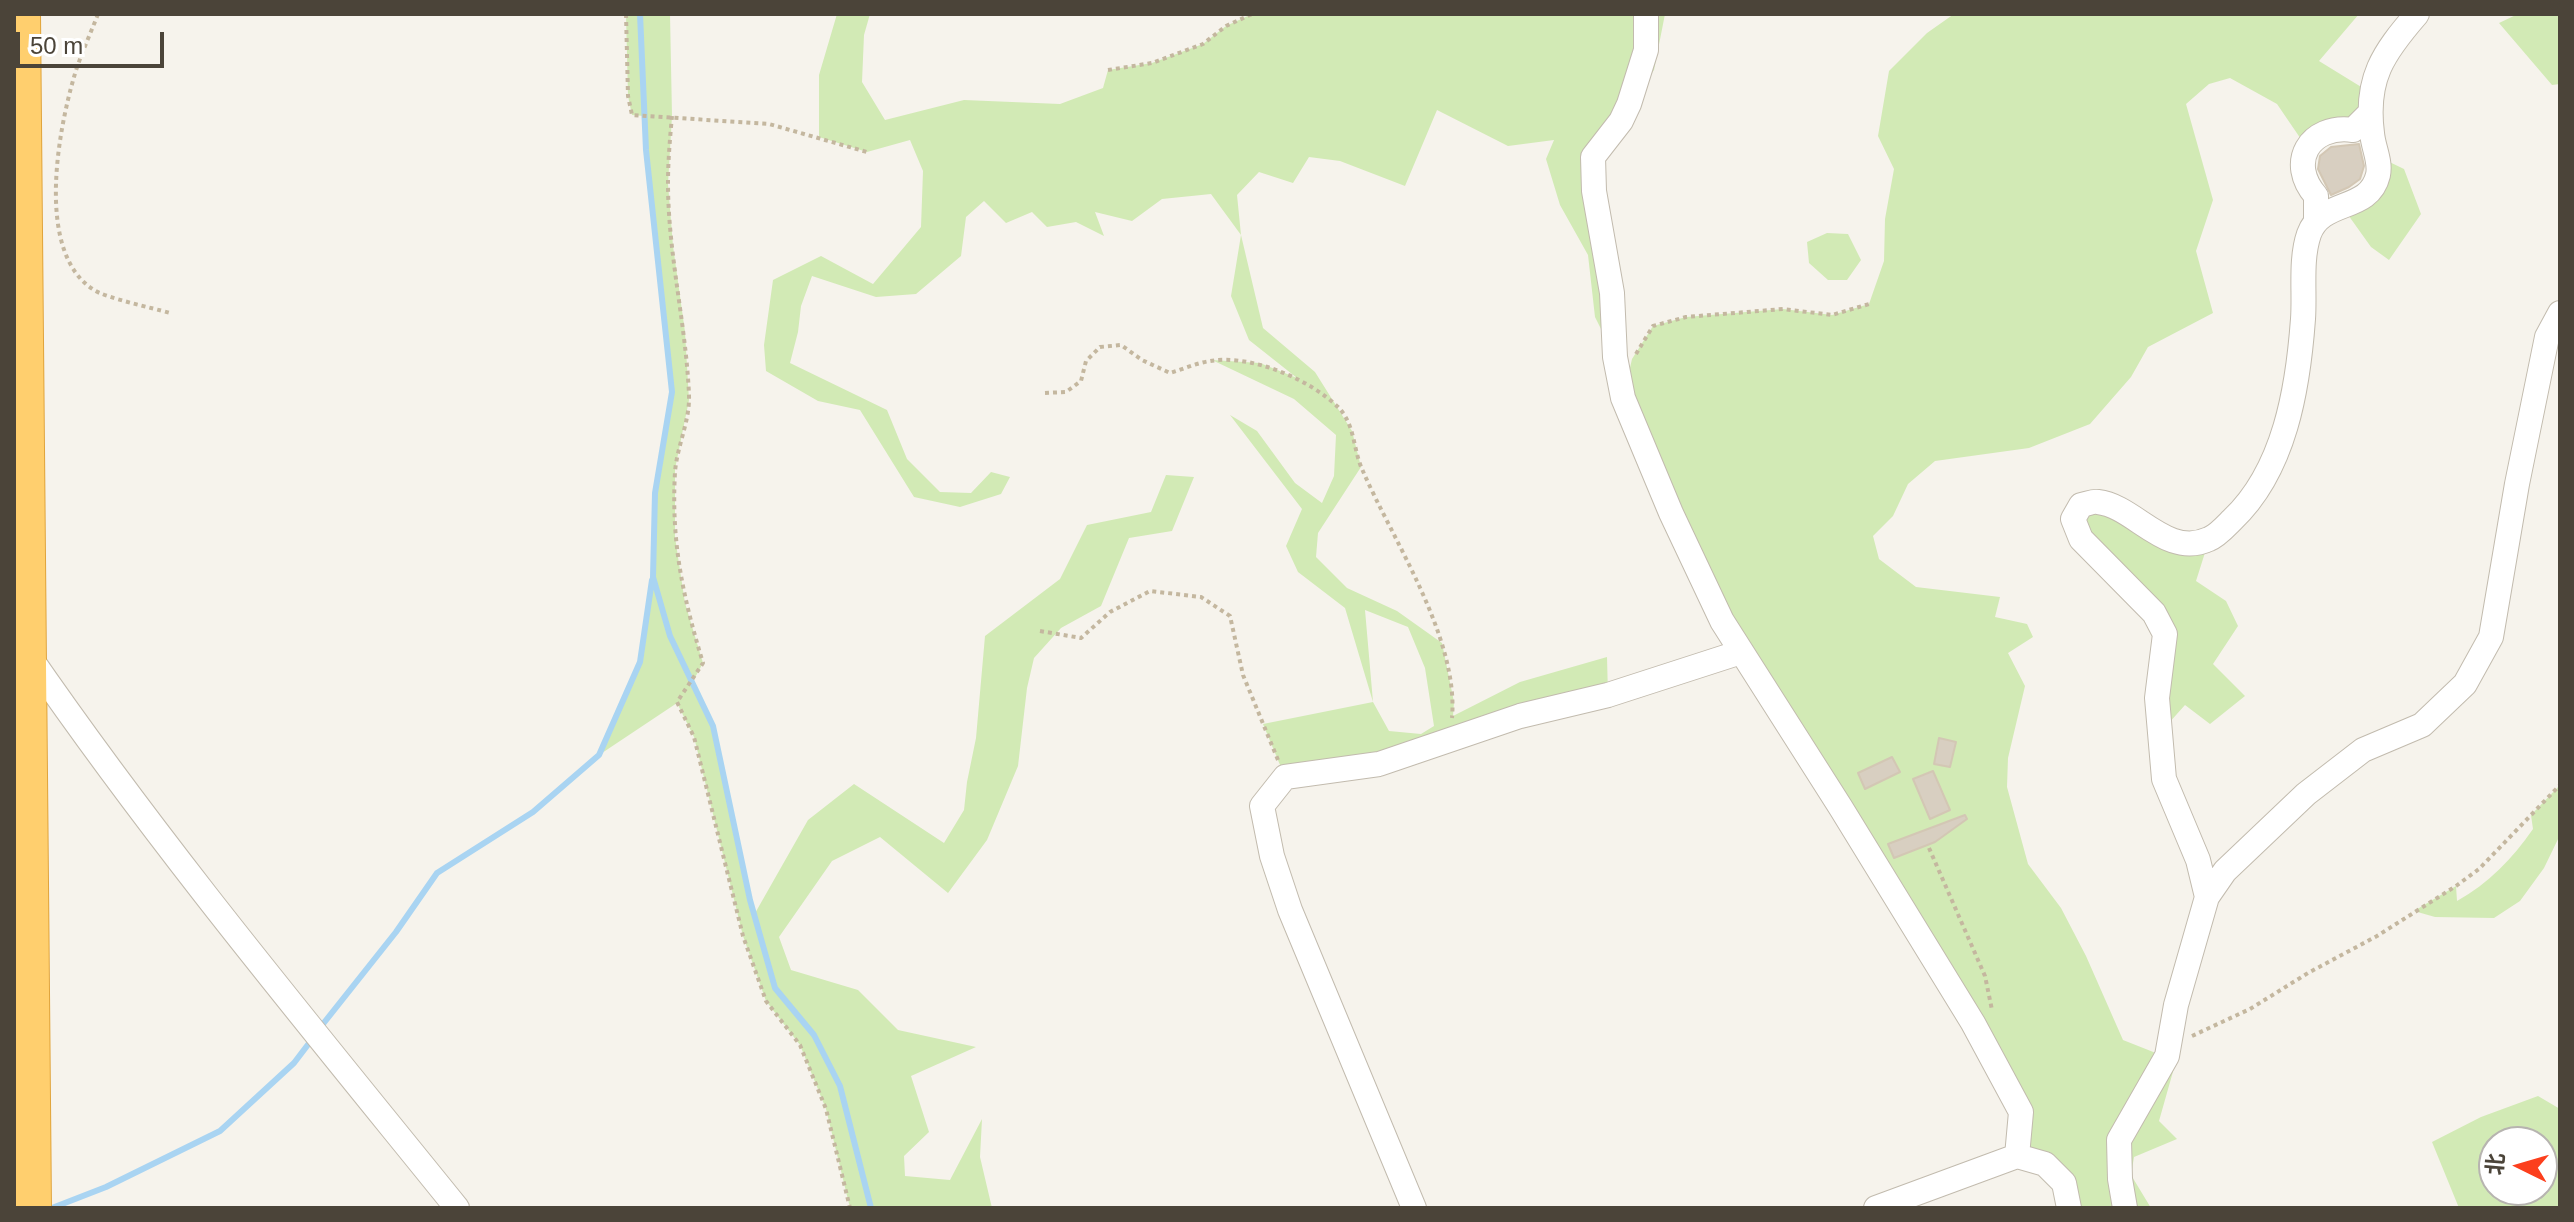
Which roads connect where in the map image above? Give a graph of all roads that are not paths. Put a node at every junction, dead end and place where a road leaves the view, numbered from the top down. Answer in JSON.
{"nodes":[{"id":1,"x":22,"y":14,"type":"edge"},
{"id":2,"x":1646,"y":14,"type":"edge"},
{"id":3,"x":2417,"y":14,"type":"edge"},
{"id":4,"x":2369,"y":114,"type":"junction"},
{"id":5,"x":2316,"y":219,"type":"junction"},
{"id":6,"x":2560,"y":313,"type":"edge"},
{"id":7,"x":21,"y":645,"type":"edge"},
{"id":8,"x":1741,"y":652,"type":"junction"},
{"id":9,"x":2207,"y":897,"type":"junction"},
{"id":10,"x":2017,"y":1156,"type":"junction"},
{"id":11,"x":33,"y":1208,"type":"edge"},
{"id":12,"x":457,"y":1208,"type":"edge"},
{"id":13,"x":1414,"y":1208,"type":"edge"},
{"id":14,"x":1876,"y":1208,"type":"edge"},
{"id":15,"x":2069,"y":1208,"type":"edge"},
{"id":16,"x":2125,"y":1208,"type":"edge"}],
"edges":[{"from":1,"to":7,"type":"highway"},
{"from":2,"to":8,"type":"street"},
{"from":3,"to":4,"type":"street"},
{"from":4,"to":5,"type":"street"},
{"from":4,"to":5,"type":"street"},
{"from":5,"to":9,"type":"street"},
{"from":6,"to":9,"type":"street"},
{"from":7,"to":11,"type":"highway"},
{"from":7,"to":12,"type":"street"},
{"from":8,"to":10,"type":"street"},
{"from":8,"to":13,"type":"street"},
{"from":9,"to":16,"type":"street"},
{"from":10,"to":14,"type":"street"},
{"from":10,"to":15,"type":"street"}]}
